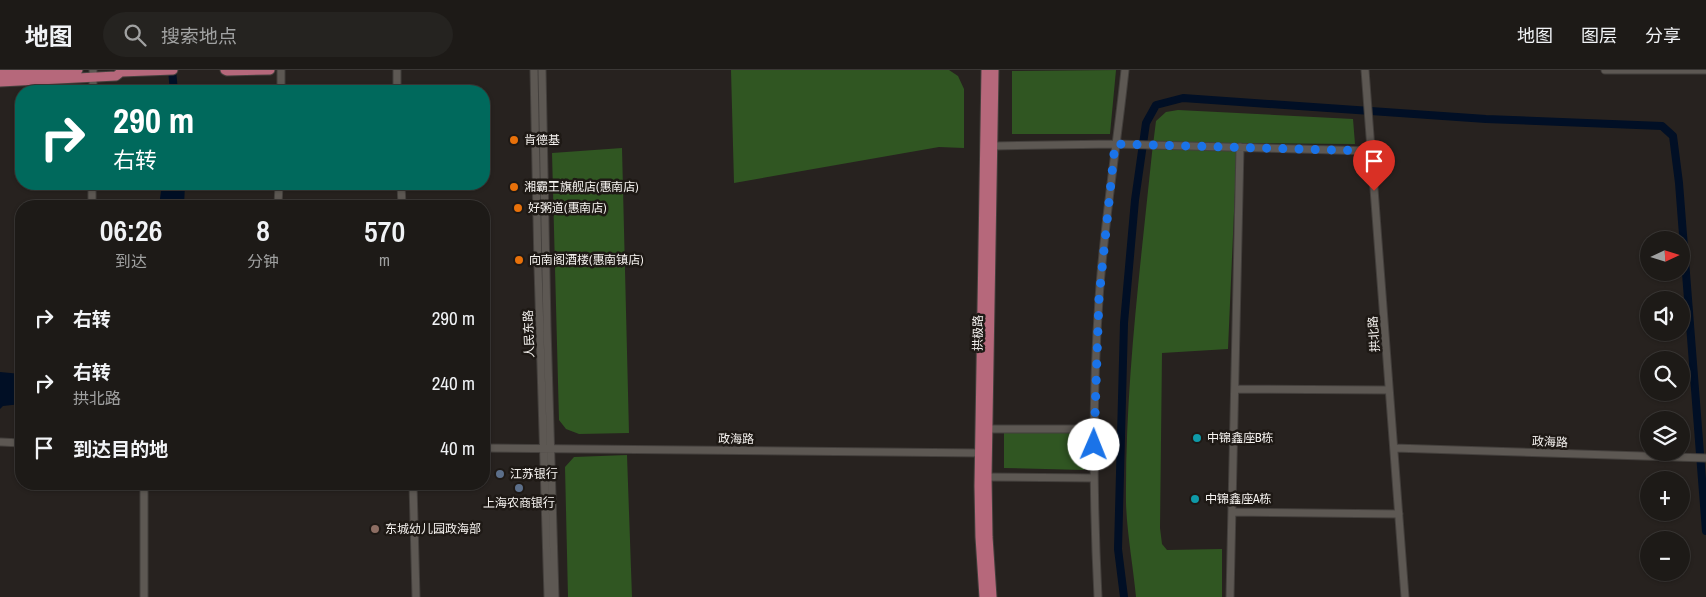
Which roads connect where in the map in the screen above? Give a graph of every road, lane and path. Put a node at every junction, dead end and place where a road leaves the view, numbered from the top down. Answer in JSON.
{"nodes":[{"id":1,"x":78,"y":70,"type":"edge"},
{"id":2,"x":173,"y":70,"type":"edge"},
{"id":3,"x":225,"y":70,"type":"edge"},
{"id":4,"x":270,"y":70,"type":"edge"},
{"id":5,"x":281,"y":70,"type":"edge"},
{"id":6,"x":397,"y":70,"type":"edge"},
{"id":7,"x":534,"y":70,"type":"edge"},
{"id":8,"x":542,"y":70,"type":"edge"},
{"id":9,"x":986,"y":70,"type":"edge"},
{"id":10,"x":994,"y":70,"type":"edge"},
{"id":11,"x":1125,"y":70,"type":"edge"},
{"id":12,"x":1364,"y":70,"type":"edge"},
{"id":13,"x":1605,"y":70,"type":"edge"},
{"id":14,"x":1706,"y":70,"type":"edge"},
{"id":15,"x":119,"y":71,"type":"edge"},
{"id":16,"x":156,"y":71,"type":"edge"},
{"id":17,"x":0,"y":74,"type":"edge"},
{"id":18,"x":93,"y":74,"type":"edge"},
{"id":19,"x":0,"y":82,"type":"edge"},
{"id":20,"x":281,"y":85,"type":"edge"},
{"id":21,"x":398,"y":85,"type":"edge"},
{"id":22,"x":1115,"y":144,"type":"junction"},
{"id":23,"x":993,"y":146,"type":"junction"},
{"id":24,"x":1240,"y":148,"type":"junction"},
{"id":25,"x":1371,"y":151,"type":"junction"},
{"id":26,"x":1235,"y":389,"type":"junction"},
{"id":27,"x":1389,"y":390,"type":"junction"},
{"id":28,"x":984,"y":429,"type":"junction"},
{"id":29,"x":1094,"y":429,"type":"junction"},
{"id":30,"x":1,"y":442,"type":"edge"},
{"id":31,"x":15,"y":443,"type":"edge"},
{"id":32,"x":490,"y":448,"type":"edge"},
{"id":33,"x":1394,"y":448,"type":"junction"},
{"id":34,"x":547,"y":449,"type":"junction"},
{"id":35,"x":984,"y":453,"type":"junction"},
{"id":36,"x":1706,"y":458,"type":"edge"},
{"id":37,"x":983,"y":477,"type":"junction"},
{"id":38,"x":1094,"y":478,"type":"junction"},
{"id":39,"x":144,"y":490,"type":"edge"},
{"id":40,"x":413,"y":490,"type":"edge"},
{"id":41,"x":1232,"y":512,"type":"junction"},
{"id":42,"x":1399,"y":514,"type":"junction"},
{"id":43,"x":144,"y":597,"type":"edge"},
{"id":44,"x":416,"y":597,"type":"edge"},
{"id":45,"x":548,"y":597,"type":"edge"},
{"id":46,"x":555,"y":597,"type":"edge"},
{"id":47,"x":984,"y":597,"type":"edge"},
{"id":48,"x":992,"y":597,"type":"edge"},
{"id":49,"x":1098,"y":597,"type":"edge"},
{"id":50,"x":1230,"y":597,"type":"edge"},
{"id":51,"x":1405,"y":597,"type":"edge"}],
"edges":[{"from":1,"to":17,"type":"main road"},
{"from":2,"to":16,"type":"main road"},
{"from":3,"to":4,"type":"main road"},
{"from":5,"to":20,"type":"street"},
{"from":6,"to":21,"type":"street"},
{"from":7,"to":34,"type":"street","name":"人民东路"},
{"from":8,"to":34,"type":"street","name":"人民东路"},
{"from":9,"to":28,"type":"main road","name":"拱极路"},
{"from":10,"to":23,"type":"main road","name":"拱极路"},
{"from":11,"to":22,"type":"street"},
{"from":12,"to":25,"type":"street","name":"拱北路"},
{"from":13,"to":14,"type":"street"},
{"from":15,"to":16,"type":"main road"},
{"from":15,"to":18,"type":"main road"},
{"from":18,"to":19,"type":"main road"},
{"from":22,"to":23,"type":"street"},
{"from":22,"to":24,"type":"street"},
{"from":22,"to":29,"type":"street"},
{"from":23,"to":28,"type":"main road","name":"拱极路"},
{"from":24,"to":25,"type":"street"},
{"from":24,"to":26,"type":"street"},
{"from":25,"to":27,"type":"street","name":"拱北路"},
{"from":26,"to":27,"type":"street"},
{"from":26,"to":41,"type":"street"},
{"from":27,"to":33,"type":"street","name":"拱北路"},
{"from":28,"to":29,"type":"street"},
{"from":28,"to":35,"type":"main road","name":"拱极路"},
{"from":29,"to":38,"type":"street"},
{"from":30,"to":31,"type":"street"},
{"from":32,"to":34,"type":"street","name":"政海路"},
{"from":33,"to":36,"type":"street","name":"政海路"},
{"from":33,"to":42,"type":"street","name":"拱北路"},
{"from":34,"to":35,"type":"street","name":"政海路"},
{"from":34,"to":45,"type":"street","name":"人民东路"},
{"from":34,"to":46,"type":"street","name":"人民东路"},
{"from":35,"to":37,"type":"main road","name":"拱极路"},
{"from":37,"to":38,"type":"street"},
{"from":37,"to":47,"type":"main road","name":"拱极路"},
{"from":37,"to":48,"type":"main road","name":"拱极路"},
{"from":38,"to":49,"type":"street"},
{"from":39,"to":43,"type":"street"},
{"from":40,"to":44,"type":"street"},
{"from":41,"to":42,"type":"street"},
{"from":41,"to":50,"type":"street"},
{"from":42,"to":51,"type":"street","name":"拱北路"}]}
